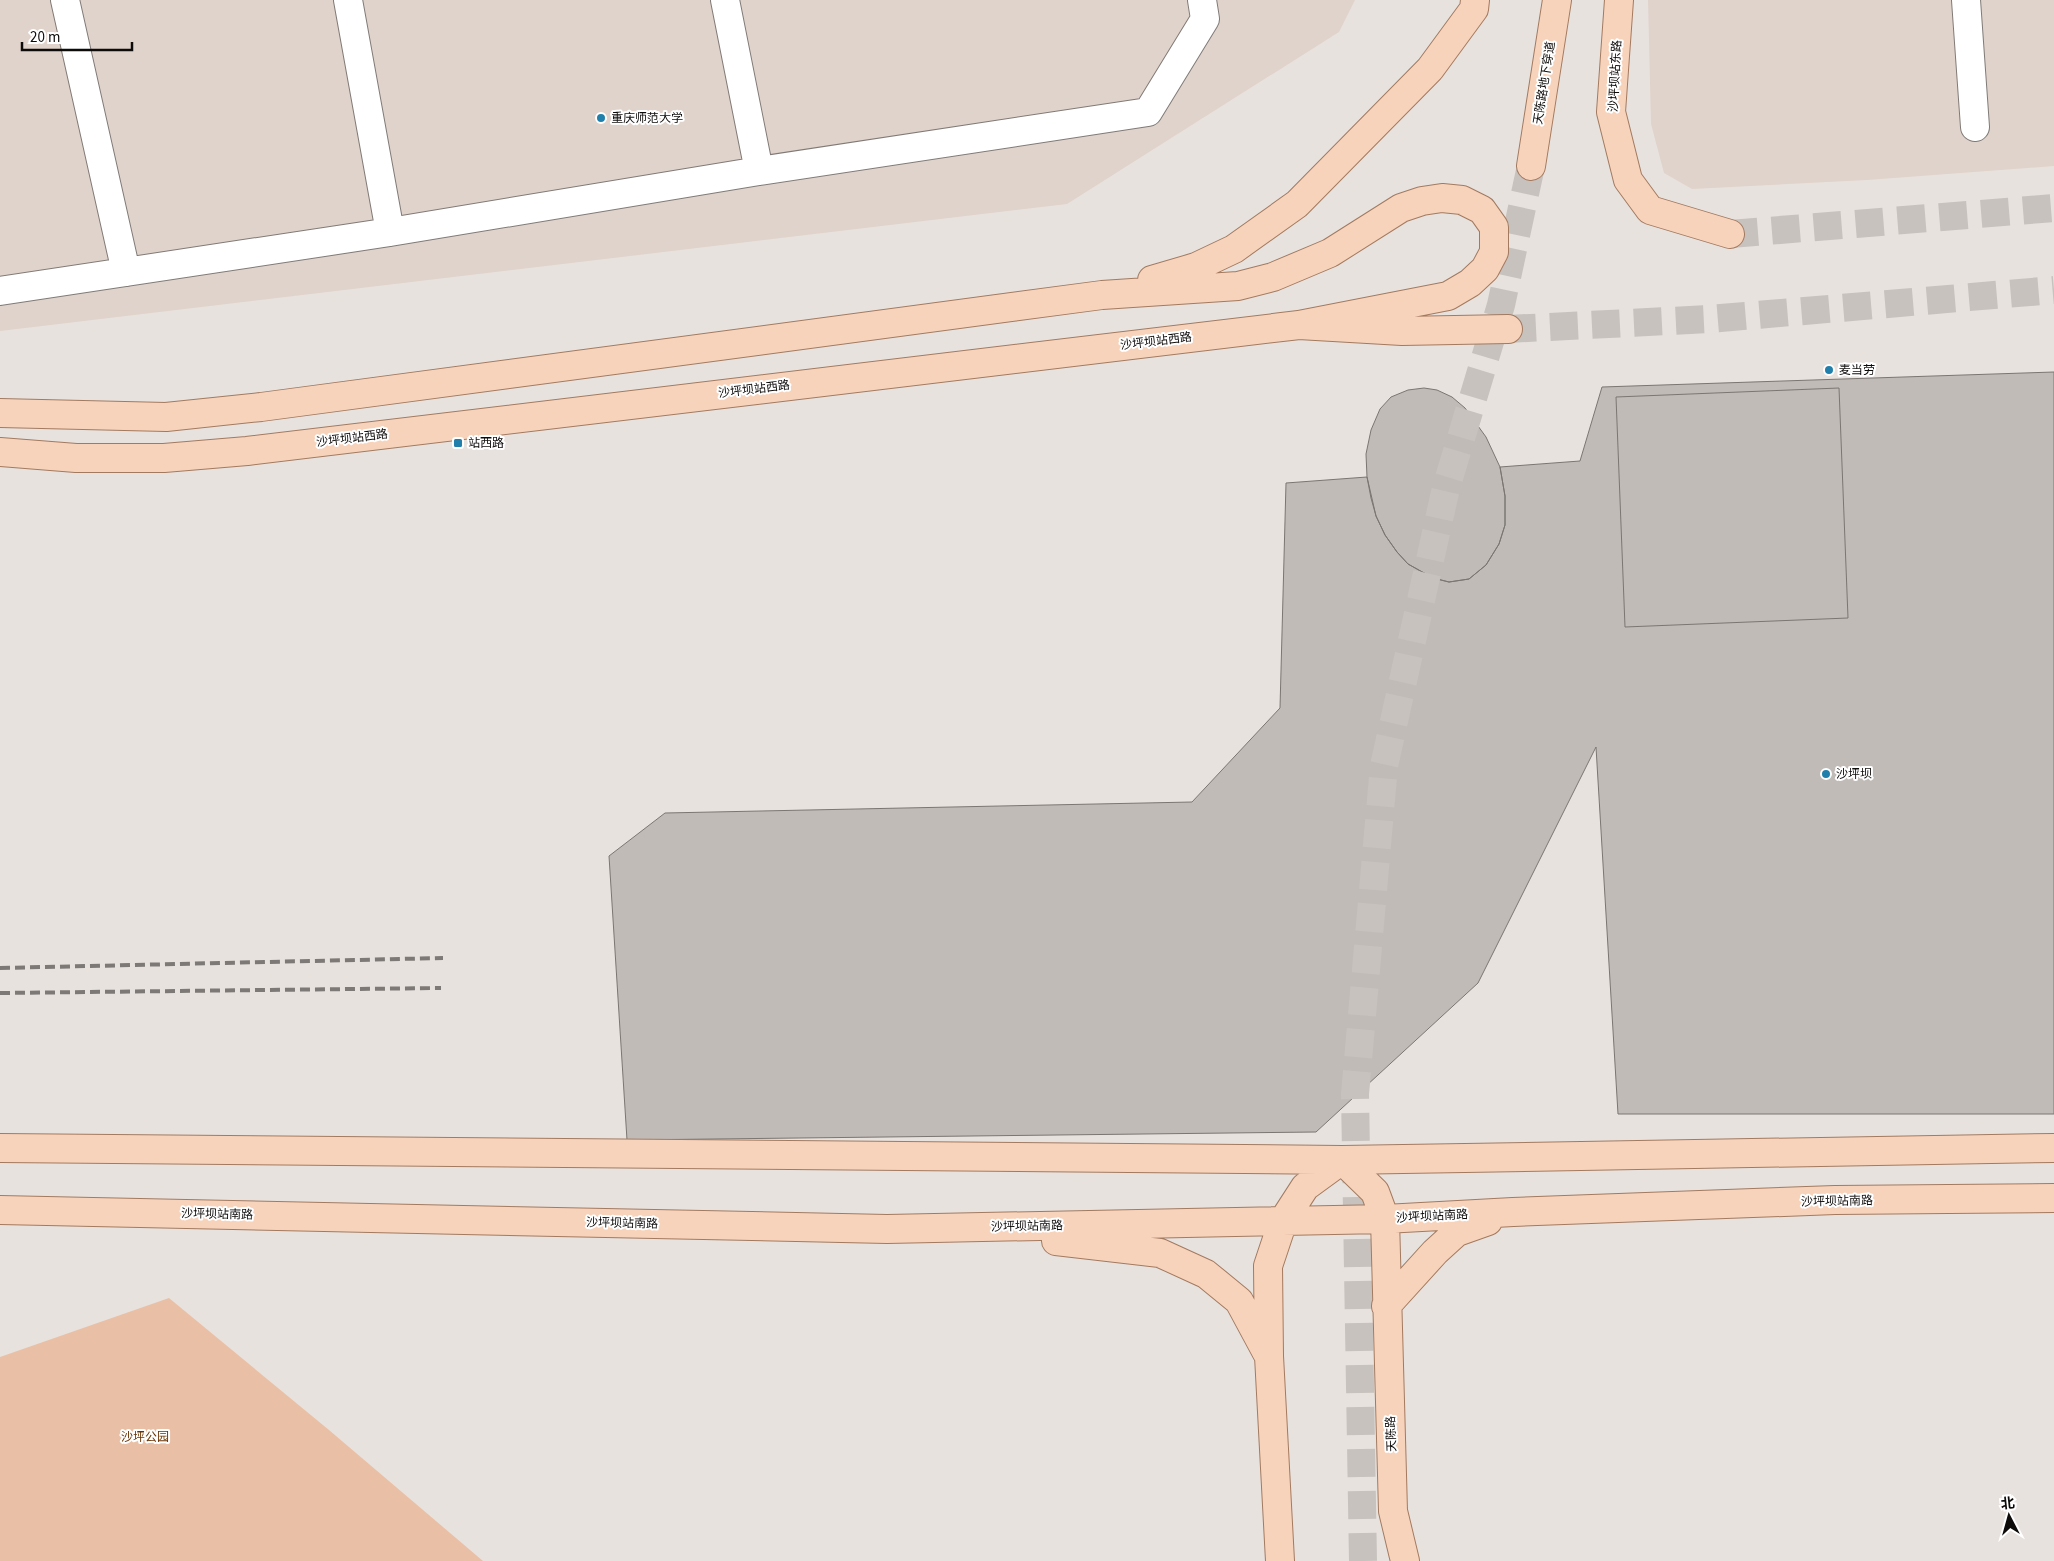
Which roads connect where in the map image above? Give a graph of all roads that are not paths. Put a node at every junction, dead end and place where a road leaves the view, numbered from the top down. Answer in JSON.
{"nodes":[{"id":1,"x":65,"y":0,"type":"edge"},
{"id":2,"x":348,"y":0,"type":"edge"},
{"id":3,"x":725,"y":0,"type":"edge"},
{"id":4,"x":1202,"y":0,"type":"edge"},
{"id":5,"x":1475,"y":0,"type":"edge"},
{"id":6,"x":1557,"y":0,"type":"edge"},
{"id":7,"x":1619,"y":0,"type":"edge"},
{"id":8,"x":1966,"y":0,"type":"edge"},
{"id":9,"x":1975,"y":127,"type":"dead end"},
{"id":10,"x":1531,"y":166,"type":"tunnel mouth"},
{"id":11,"x":759,"y":171,"type":"junction"},
{"id":12,"x":390,"y":232,"type":"junction"},
{"id":13,"x":1730,"y":234,"type":"tunnel mouth"},
{"id":14,"x":126,"y":272,"type":"junction"},
{"id":15,"x":0,"y":291,"type":"edge"},
{"id":16,"x":1102,"y":295,"type":"junction"},
{"id":17,"x":1299,"y":325,"type":"junction"},
{"id":18,"x":1508,"y":329,"type":"tunnel mouth"},
{"id":19,"x":0,"y":413,"type":"edge"},
{"id":20,"x":0,"y":452,"type":"edge"},
{"id":21,"x":0,"y":1148,"type":"edge"},
{"id":22,"x":2054,"y":1148,"type":"edge"},
{"id":23,"x":1342,"y":1160,"type":"junction"},
{"id":24,"x":2054,"y":1198,"type":"edge"},
{"id":25,"x":0,"y":1210,"type":"edge"},
{"id":26,"x":1513,"y":1212,"type":"junction"},
{"id":27,"x":1385,"y":1219,"type":"junction"},
{"id":28,"x":1283,"y":1221,"type":"junction"},
{"id":29,"x":887,"y":1229,"type":"junction"},
{"id":30,"x":1386,"y":1306,"type":"junction"},
{"id":31,"x":1269,"y":1356,"type":"junction"},
{"id":32,"x":1280,"y":1561,"type":"edge"},
{"id":33,"x":1405,"y":1561,"type":"edge"}],
"edges":[{"from":1,"to":14,"type":"street"},
{"from":2,"to":12,"type":"street"},
{"from":3,"to":11,"type":"street"},
{"from":4,"to":11,"type":"street"},
{"from":5,"to":16,"type":"main road"},
{"from":6,"to":10,"type":"main road","name":"天陈路地下穿道"},
{"from":7,"to":13,"type":"main road","name":"沙坪坝站东路"},
{"from":8,"to":9,"type":"street"},
{"from":11,"to":12,"type":"street"},
{"from":12,"to":14,"type":"street"},
{"from":14,"to":15,"type":"street"},
{"from":16,"to":17,"type":"main road"},
{"from":16,"to":19,"type":"main road"},
{"from":17,"to":18,"type":"main road","name":"沙坪坝站西路"},
{"from":17,"to":20,"type":"main road","name":"沙坪坝站西路"},
{"from":21,"to":23,"type":"main road"},
{"from":22,"to":23,"type":"main road"},
{"from":23,"to":27,"type":"main road","name":"天陈路"},
{"from":23,"to":28,"type":"main road"},
{"from":24,"to":26,"type":"main road","name":"沙坪坝站南路"},
{"from":25,"to":29,"type":"main road","name":"沙坪坝站南路"},
{"from":26,"to":27,"type":"main road","name":"沙坪坝站南路"},
{"from":26,"to":30,"type":"main road"},
{"from":27,"to":28,"type":"main road","name":"沙坪坝站南路"},
{"from":27,"to":30,"type":"main road","name":"天陈路"},
{"from":28,"to":29,"type":"main road","name":"沙坪坝站南路"},
{"from":28,"to":31,"type":"main road"},
{"from":29,"to":31,"type":"main road"},
{"from":30,"to":33,"type":"main road","name":"天陈路"},
{"from":31,"to":32,"type":"main road"}]}
